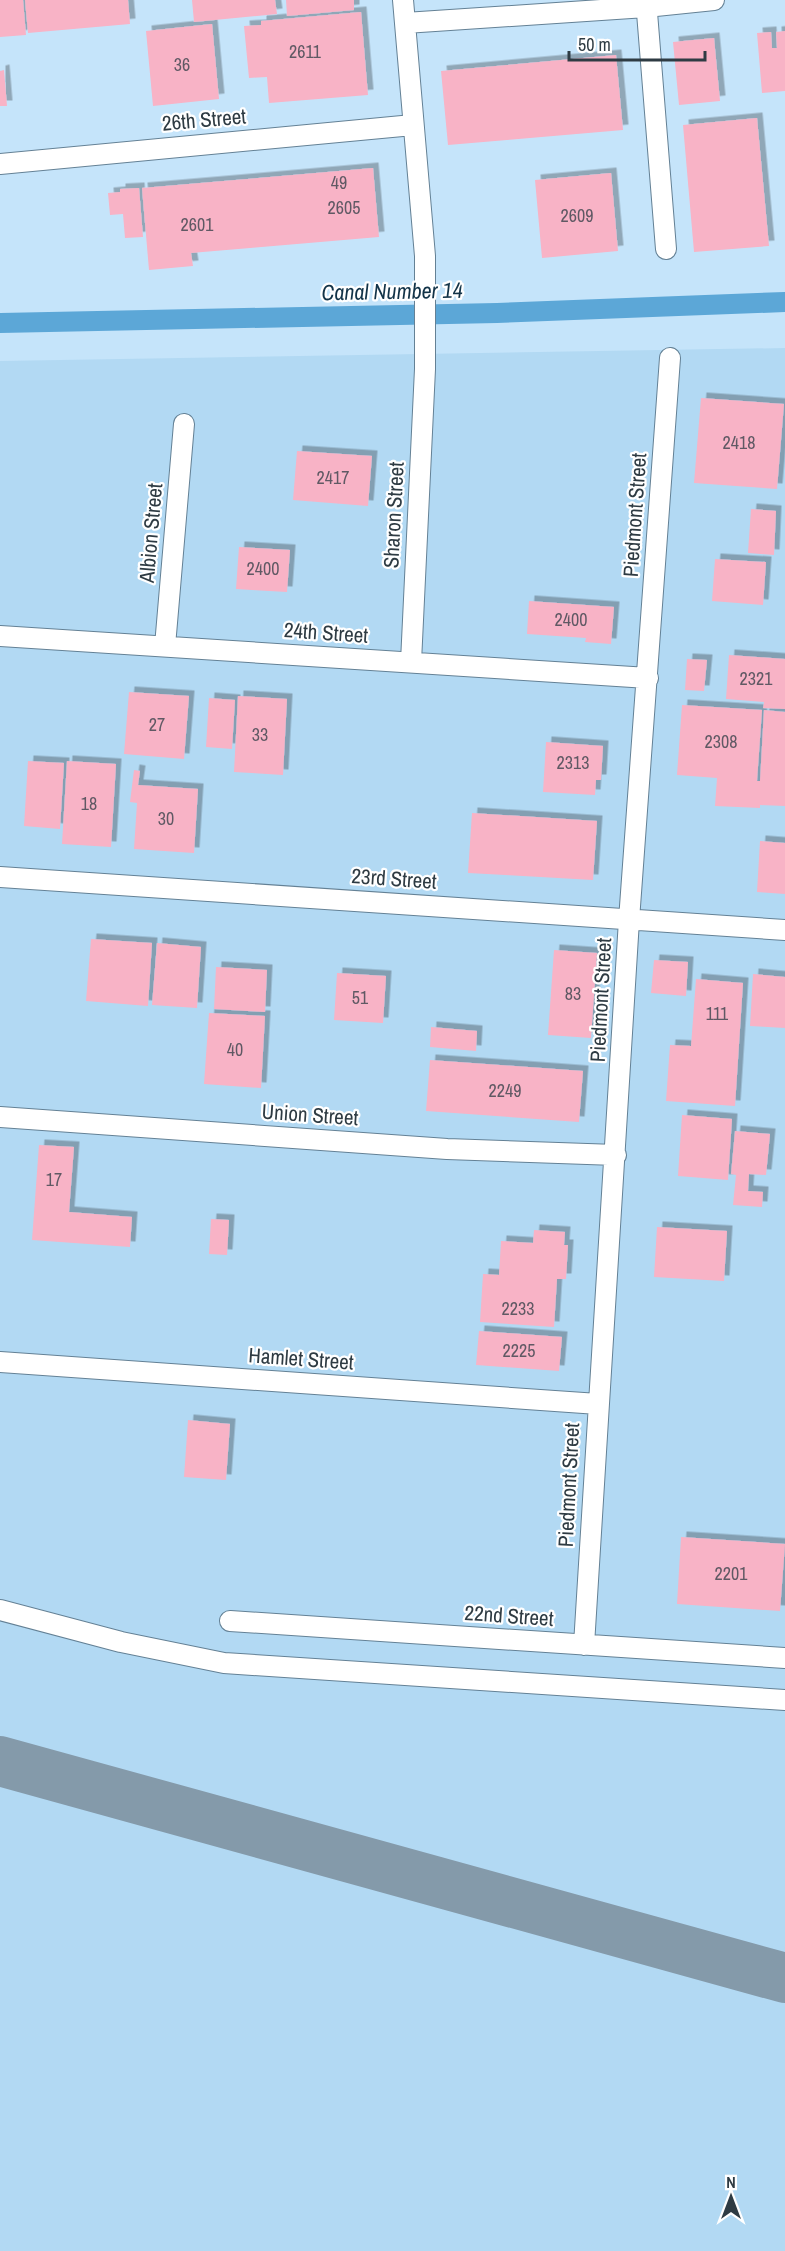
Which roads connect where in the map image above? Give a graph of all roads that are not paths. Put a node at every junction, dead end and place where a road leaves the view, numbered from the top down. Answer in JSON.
{"nodes":[{"id":1,"x":403,"y":0,"type":"edge"},
{"id":2,"x":714,"y":0,"type":"edge"},
{"id":3,"x":646,"y":3,"type":"edge"},
{"id":4,"x":405,"y":23,"type":"junction"},
{"id":5,"x":413,"y":124,"type":"junction"},
{"id":6,"x":0,"y":164,"type":"edge"},
{"id":7,"x":666,"y":249,"type":"dead end"},
{"id":8,"x":670,"y":358,"type":"dead end"},
{"id":9,"x":184,"y":424,"type":"dead end"},
{"id":10,"x":0,"y":636,"type":"edge"},
{"id":11,"x":165,"y":646,"type":"junction"},
{"id":12,"x":411,"y":662,"type":"junction"},
{"id":13,"x":648,"y":678,"type":"junction"},
{"id":14,"x":0,"y":877,"type":"edge"},
{"id":15,"x":629,"y":920,"type":"junction"},
{"id":16,"x":785,"y":930,"type":"edge"},
{"id":17,"x":0,"y":1117,"type":"edge"},
{"id":18,"x":616,"y":1155,"type":"junction"},
{"id":19,"x":0,"y":1362,"type":"edge"},
{"id":20,"x":598,"y":1404,"type":"junction"},
{"id":21,"x":0,"y":1610,"type":"edge"},
{"id":22,"x":230,"y":1621,"type":"dead end"},
{"id":23,"x":584,"y":1645,"type":"junction"},
{"id":24,"x":785,"y":1658,"type":"edge"},
{"id":25,"x":785,"y":1700,"type":"edge"}],
"edges":[{"from":1,"to":4,"type":"street"},
{"from":2,"to":3,"type":"street"},
{"from":3,"to":4,"type":"street"},
{"from":3,"to":7,"type":"street"},
{"from":4,"to":5,"type":"street"},
{"from":5,"to":6,"type":"street","name":"26th Street"},
{"from":5,"to":12,"type":"street","name":"Sharon Street"},
{"from":8,"to":13,"type":"street","name":"Piedmont Street"},
{"from":9,"to":11,"type":"street","name":"Albion Street"},
{"from":10,"to":11,"type":"street","name":"24th Street"},
{"from":11,"to":12,"type":"street","name":"24th Street"},
{"from":12,"to":13,"type":"street","name":"24th Street"},
{"from":13,"to":15,"type":"street","name":"Piedmont Street"},
{"from":14,"to":15,"type":"street","name":"23rd Street"},
{"from":15,"to":16,"type":"street","name":"23rd Street"},
{"from":15,"to":18,"type":"street","name":"Piedmont Street"},
{"from":17,"to":18,"type":"street","name":"Union Street"},
{"from":18,"to":20,"type":"street","name":"Piedmont Street"},
{"from":19,"to":20,"type":"street","name":"Hamlet Street"},
{"from":20,"to":23,"type":"street","name":"Piedmont Street"},
{"from":21,"to":25,"type":"street"},
{"from":22,"to":23,"type":"street","name":"22nd Street"},
{"from":23,"to":24,"type":"street","name":"22nd Street"}]}
